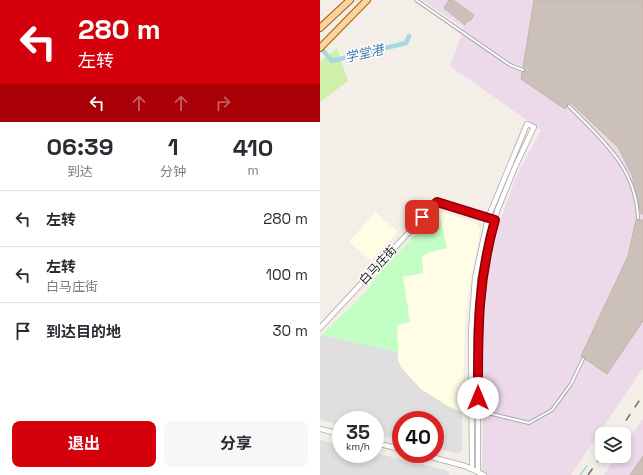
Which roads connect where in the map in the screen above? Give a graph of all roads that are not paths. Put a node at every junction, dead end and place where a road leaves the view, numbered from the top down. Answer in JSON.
{"nodes":[{"id":1,"x":350,"y":0,"type":"edge"},
{"id":2,"x":367,"y":0,"type":"edge"},
{"id":3,"x":416,"y":0,"type":"edge"},
{"id":4,"x":320,"y":28,"type":"edge"},
{"id":5,"x":320,"y":48,"type":"edge"},
{"id":6,"x":523,"y":70,"type":"dead end"},
{"id":7,"x":569,"y":106,"type":"dead end"},
{"id":8,"x":437,"y":202,"type":"joint"},
{"id":9,"x":488,"y":218,"type":"junction"},
{"id":10,"x":638,"y":218,"type":"dead end"},
{"id":11,"x":495,"y":220,"type":"junction"},
{"id":12,"x":320,"y":328,"type":"edge"},
{"id":13,"x":583,"y":359,"type":"dead end"},
{"id":14,"x":478,"y":414,"type":"junction"},
{"id":15,"x":320,"y":429,"type":"edge"},
{"id":16,"x":332,"y":432,"type":"edge"},
{"id":17,"x":444,"y":461,"type":"edge"},
{"id":18,"x":472,"y":469,"type":"junction"},
{"id":19,"x":478,"y":472,"type":"junction"},
{"id":20,"x":484,"y":475,"type":"edge"}],
"edges":[{"from":1,"to":4,"type":"main road"},
{"from":2,"to":5,"type":"main road"},
{"from":3,"to":6,"type":"lane"},
{"from":7,"to":10,"type":"lane"},
{"from":8,"to":9,"type":"street"},
{"from":8,"to":12,"type":"street","name":"白马庄街"},
{"from":9,"to":11,"type":"street"},
{"from":9,"to":11,"type":"street"},
{"from":9,"to":18,"type":"street"},
{"from":11,"to":14,"type":"street"},
{"from":13,"to":14,"type":"lane"},
{"from":14,"to":19,"type":"street"},
{"from":15,"to":16,"type":"street"},
{"from":17,"to":18,"type":"street"},
{"from":18,"to":19,"type":"street"},
{"from":19,"to":20,"type":"street"}]}
